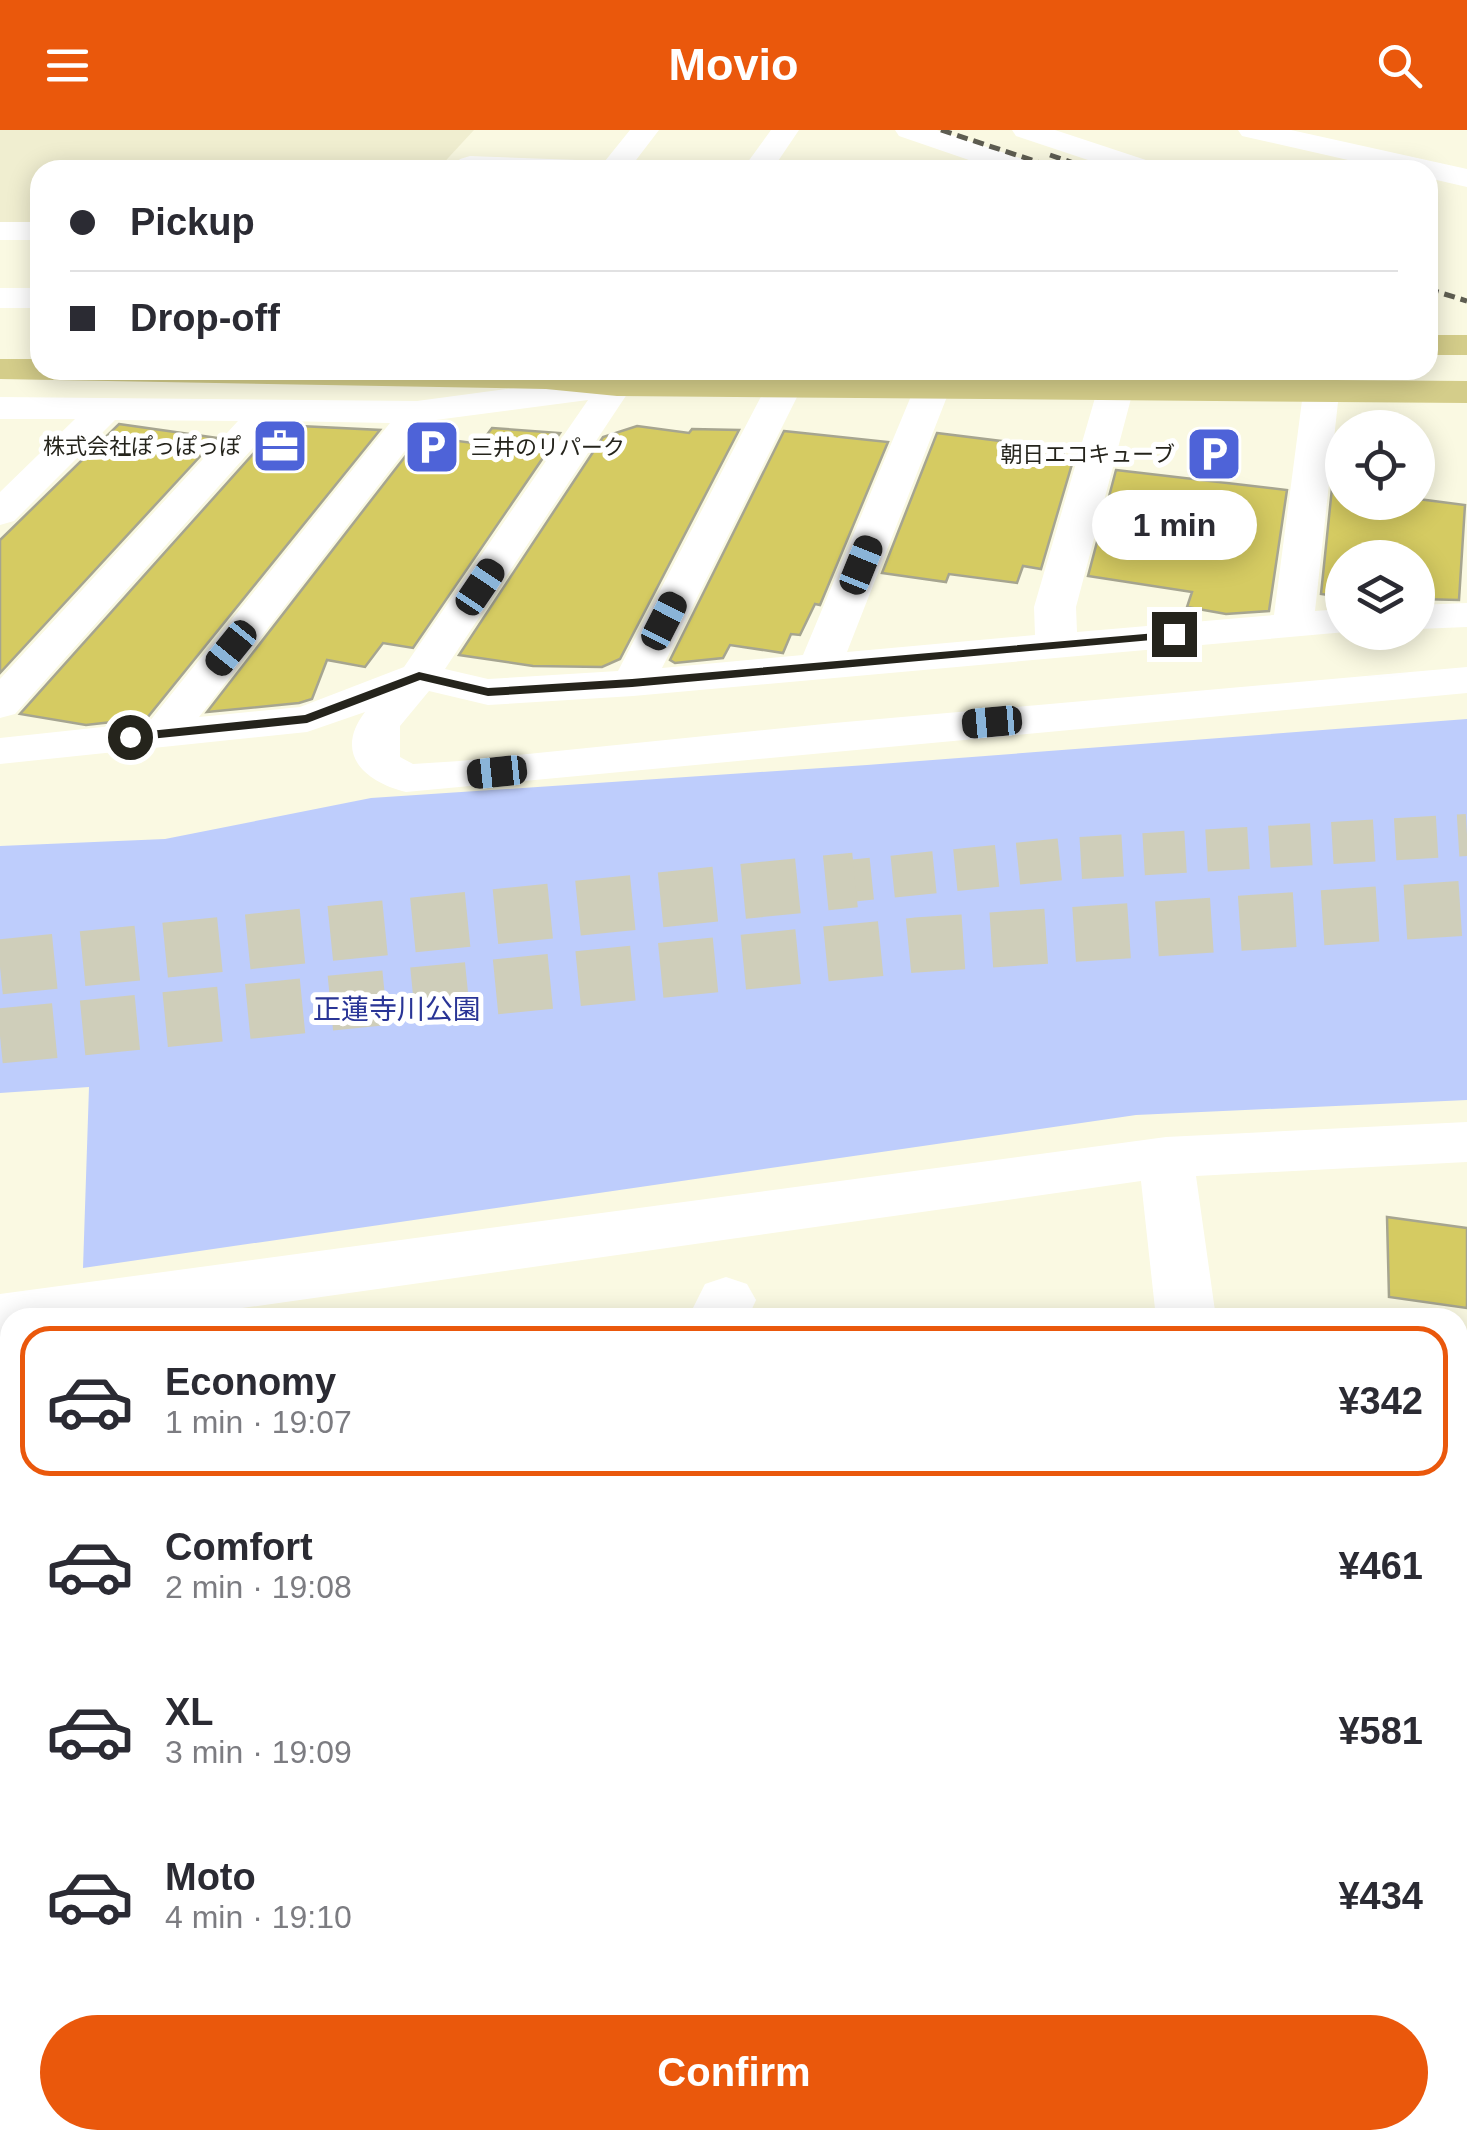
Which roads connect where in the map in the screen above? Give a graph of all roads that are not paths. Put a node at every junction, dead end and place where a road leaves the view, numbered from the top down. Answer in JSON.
{"nodes":[{"id":1,"x":645,"y":130,"type":"edge"},
{"id":2,"x":785,"y":130,"type":"edge"},
{"id":3,"x":1026,"y":130,"type":"edge"},
{"id":4,"x":1252,"y":130,"type":"edge"},
{"id":5,"x":917,"y":139,"type":"edge"},
{"id":6,"x":492,"y":142,"type":"dead end"},
{"id":7,"x":475,"y":160,"type":"edge"},
{"id":8,"x":621,"y":160,"type":"edge"},
{"id":9,"x":764,"y":160,"type":"edge"},
{"id":10,"x":992,"y":160,"type":"edge"},
{"id":11,"x":1118,"y":160,"type":"edge"},
{"id":12,"x":1386,"y":160,"type":"edge"},
{"id":13,"x":1438,"y":172,"type":"edge"},
{"id":14,"x":1467,"y":178,"type":"edge"},
{"id":15,"x":0,"y":298,"type":"edge"},
{"id":16,"x":30,"y":298,"type":"edge"},
{"id":17,"x":1438,"y":344,"type":"edge"},
{"id":18,"x":1467,"y":345,"type":"edge"},
{"id":19,"x":0,"y":370,"type":"edge"},
{"id":20,"x":30,"y":370,"type":"edge"},
{"id":21,"x":604,"y":380,"type":"edge"},
{"id":22,"x":620,"y":380,"type":"edge"},
{"id":23,"x":666,"y":380,"type":"edge"},
{"id":24,"x":784,"y":388,"type":"junction"},
{"id":25,"x":932,"y":389,"type":"junction"},
{"id":26,"x":1115,"y":391,"type":"junction"},
{"id":27,"x":1321,"y":392,"type":"junction"},
{"id":28,"x":1467,"y":392,"type":"edge"},
{"id":29,"x":0,"y":408,"type":"edge"},
{"id":30,"x":106,"y":409,"type":"junction"},
{"id":31,"x":268,"y":410,"type":"junction"},
{"id":32,"x":417,"y":412,"type":"junction"},
{"id":33,"x":0,"y":514,"type":"edge"},
{"id":34,"x":1467,"y":615,"type":"edge"},
{"id":35,"x":1435,"y":617,"type":"edge"},
{"id":36,"x":1325,"y":622,"type":"edge"},
{"id":37,"x":1293,"y":624,"type":"junction"},
{"id":38,"x":1056,"y":644,"type":"junction"},
{"id":39,"x":820,"y":666,"type":"junction"},
{"id":40,"x":419,"y":676,"type":"junction"},
{"id":41,"x":1467,"y":680,"type":"edge"},
{"id":42,"x":632,"y":683,"type":"junction"},
{"id":43,"x":0,"y":705,"type":"edge"},
{"id":44,"x":163,"y":734,"type":"junction"},
{"id":45,"x":0,"y":751,"type":"edge"},
{"id":46,"x":1467,"y":1142,"type":"edge"},
{"id":47,"x":1166,"y":1157,"type":"junction"},
{"id":48,"x":72,"y":1308,"type":"edge"},
{"id":49,"x":1185,"y":1308,"type":"edge"}],
"edges":[{"from":1,"to":8,"type":"street"},
{"from":2,"to":9,"type":"street"},
{"from":3,"to":11,"type":"street"},
{"from":4,"to":12,"type":"street"},
{"from":5,"to":10,"type":"street"},
{"from":6,"to":7,"type":"street"},
{"from":13,"to":14,"type":"street"},
{"from":15,"to":16,"type":"street"},
{"from":17,"to":18,"type":"main road"},
{"from":19,"to":20,"type":"main road"},
{"from":21,"to":32,"type":"street"},
{"from":22,"to":40,"type":"street"},
{"from":23,"to":24,"type":"main road"},
{"from":24,"to":25,"type":"main road"},
{"from":24,"to":42,"type":"street"},
{"from":25,"to":26,"type":"main road"},
{"from":25,"to":39,"type":"street"},
{"from":26,"to":27,"type":"main road"},
{"from":26,"to":38,"type":"street"},
{"from":27,"to":28,"type":"main road"},
{"from":27,"to":37,"type":"street"},
{"from":29,"to":30,"type":"street"},
{"from":30,"to":31,"type":"street"},
{"from":30,"to":33,"type":"street"},
{"from":31,"to":32,"type":"street"},
{"from":31,"to":43,"type":"street"},
{"from":32,"to":44,"type":"street"},
{"from":34,"to":35,"type":"street"},
{"from":36,"to":37,"type":"street"},
{"from":37,"to":38,"type":"street"},
{"from":38,"to":39,"type":"street"},
{"from":39,"to":42,"type":"street"},
{"from":40,"to":41,"type":"street"},
{"from":40,"to":42,"type":"street"},
{"from":40,"to":44,"type":"street"},
{"from":44,"to":45,"type":"street"},
{"from":46,"to":47,"type":"street"},
{"from":47,"to":48,"type":"street"},
{"from":47,"to":49,"type":"street"}]}
